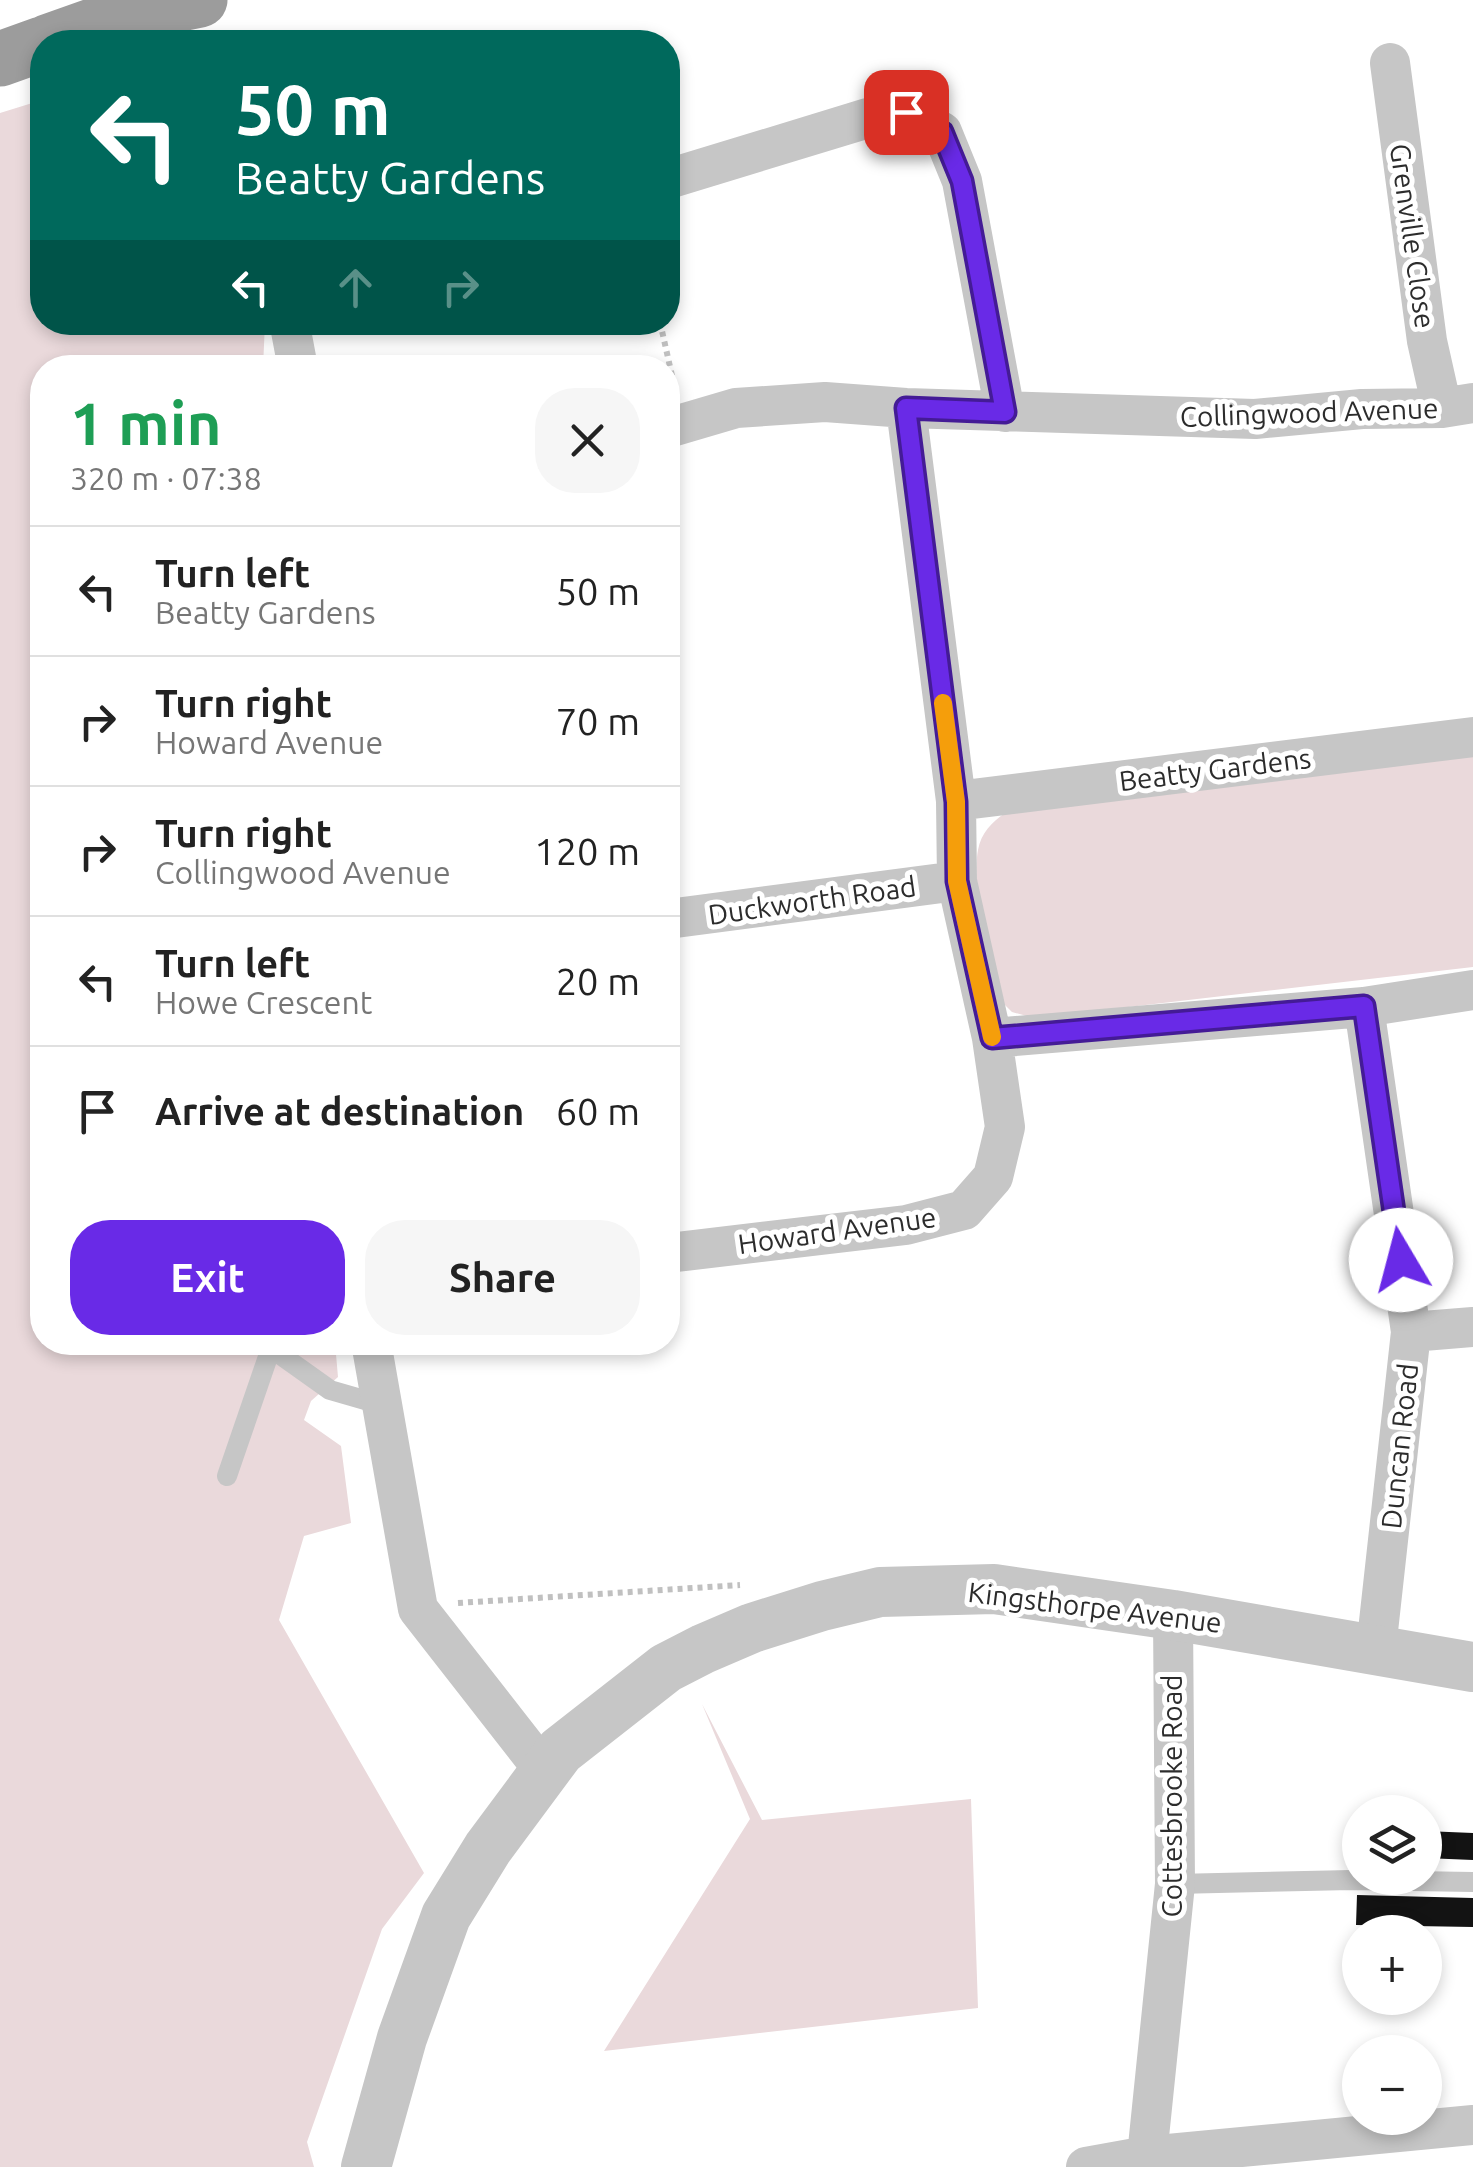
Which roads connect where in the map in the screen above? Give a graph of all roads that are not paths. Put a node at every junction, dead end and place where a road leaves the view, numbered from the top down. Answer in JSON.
{"nodes":[{"id":1,"x":200,"y":0,"type":"edge"},
{"id":2,"x":81,"y":30,"type":"edge"},
{"id":3,"x":30,"y":49,"type":"edge"},
{"id":4,"x":0,"y":60,"type":"edge"},
{"id":5,"x":1390,"y":63,"type":"dead end"},
{"id":6,"x":680,"y":175,"type":"edge"},
{"id":7,"x":1457,"y":406,"type":"edge"},
{"id":8,"x":906,"y":408,"type":"junction"},
{"id":9,"x":1005,"y":412,"type":"junction"},
{"id":10,"x":680,"y":424,"type":"edge"},
{"id":11,"x":1473,"y":737,"type":"edge"},
{"id":12,"x":956,"y":802,"type":"junction"},
{"id":13,"x":957,"y":881,"type":"junction"},
{"id":14,"x":680,"y":917,"type":"edge"},
{"id":15,"x":1473,"y":990,"type":"edge"},
{"id":16,"x":1364,"y":1006,"type":"junction"},
{"id":17,"x":992,"y":1038,"type":"junction"},
{"id":18,"x":680,"y":1252,"type":"edge"},
{"id":19,"x":1473,"y":1327,"type":"edge"},
{"id":20,"x":1412,"y":1332,"type":"junction"},
{"id":21,"x":269,"y":1355,"type":"edge"},
{"id":22,"x":281,"y":1355,"type":"edge"},
{"id":23,"x":373,"y":1355,"type":"edge"},
{"id":24,"x":382,"y":1405,"type":"junction"},
{"id":25,"x":227,"y":1476,"type":"dead end"},
{"id":26,"x":1173,"y":1615,"type":"junction"},
{"id":27,"x":1376,"y":1648,"type":"junction"},
{"id":28,"x":1473,"y":1667,"type":"edge"},
{"id":29,"x":543,"y":1769,"type":"junction"},
{"id":30,"x":1473,"y":1882,"type":"edge"},
{"id":31,"x":1175,"y":1884,"type":"junction"},
{"id":32,"x":1473,"y":2126,"type":"edge"},
{"id":33,"x":1304,"y":2154,"type":"edge"},
{"id":34,"x":1147,"y":2156,"type":"junction"},
{"id":35,"x":366,"y":2167,"type":"edge"},
{"id":36,"x":1086,"y":2167,"type":"edge"}],
"edges":[{"from":1,"to":2,"type":"highway"},
{"from":3,"to":4,"type":"highway"},
{"from":5,"to":7,"type":"street","name":"Grenville Close"},
{"from":6,"to":9,"type":"street"},
{"from":7,"to":9,"type":"street","name":"Collingwood Avenue"},
{"from":8,"to":9,"type":"street","name":"Collingwood Avenue"},
{"from":8,"to":10,"type":"street","name":"Collingwood Avenue"},
{"from":8,"to":12,"type":"street","name":"Howard Avenue"},
{"from":11,"to":12,"type":"street","name":"Beatty Gardens"},
{"from":12,"to":13,"type":"street","name":"Howard Avenue"},
{"from":13,"to":14,"type":"street","name":"Duckworth Road"},
{"from":13,"to":17,"type":"street","name":"Howard Avenue"},
{"from":15,"to":16,"type":"street"},
{"from":16,"to":17,"type":"street"},
{"from":16,"to":20,"type":"street","name":"Duncan Road"},
{"from":17,"to":18,"type":"street","name":"Howard Avenue"},
{"from":19,"to":20,"type":"street"},
{"from":20,"to":27,"type":"street","name":"Duncan Road"},
{"from":21,"to":25,"type":"lane"},
{"from":22,"to":24,"type":"lane"},
{"from":23,"to":24,"type":"street"},
{"from":24,"to":29,"type":"street"},
{"from":26,"to":27,"type":"street","name":"Kingsthorpe Avenue"},
{"from":26,"to":29,"type":"street","name":"Kingsthorpe Avenue"},
{"from":26,"to":31,"type":"street","name":"Cottesbrooke Road"},
{"from":27,"to":28,"type":"street","name":"Kingsthorpe Avenue"},
{"from":29,"to":35,"type":"street","name":"Kingsthorpe Avenue"},
{"from":30,"to":31,"type":"lane"},
{"from":31,"to":34,"type":"street","name":"Cottesbrooke Road"},
{"from":32,"to":33,"type":"street"},
{"from":33,"to":34,"type":"street"},
{"from":34,"to":36,"type":"street"}]}
